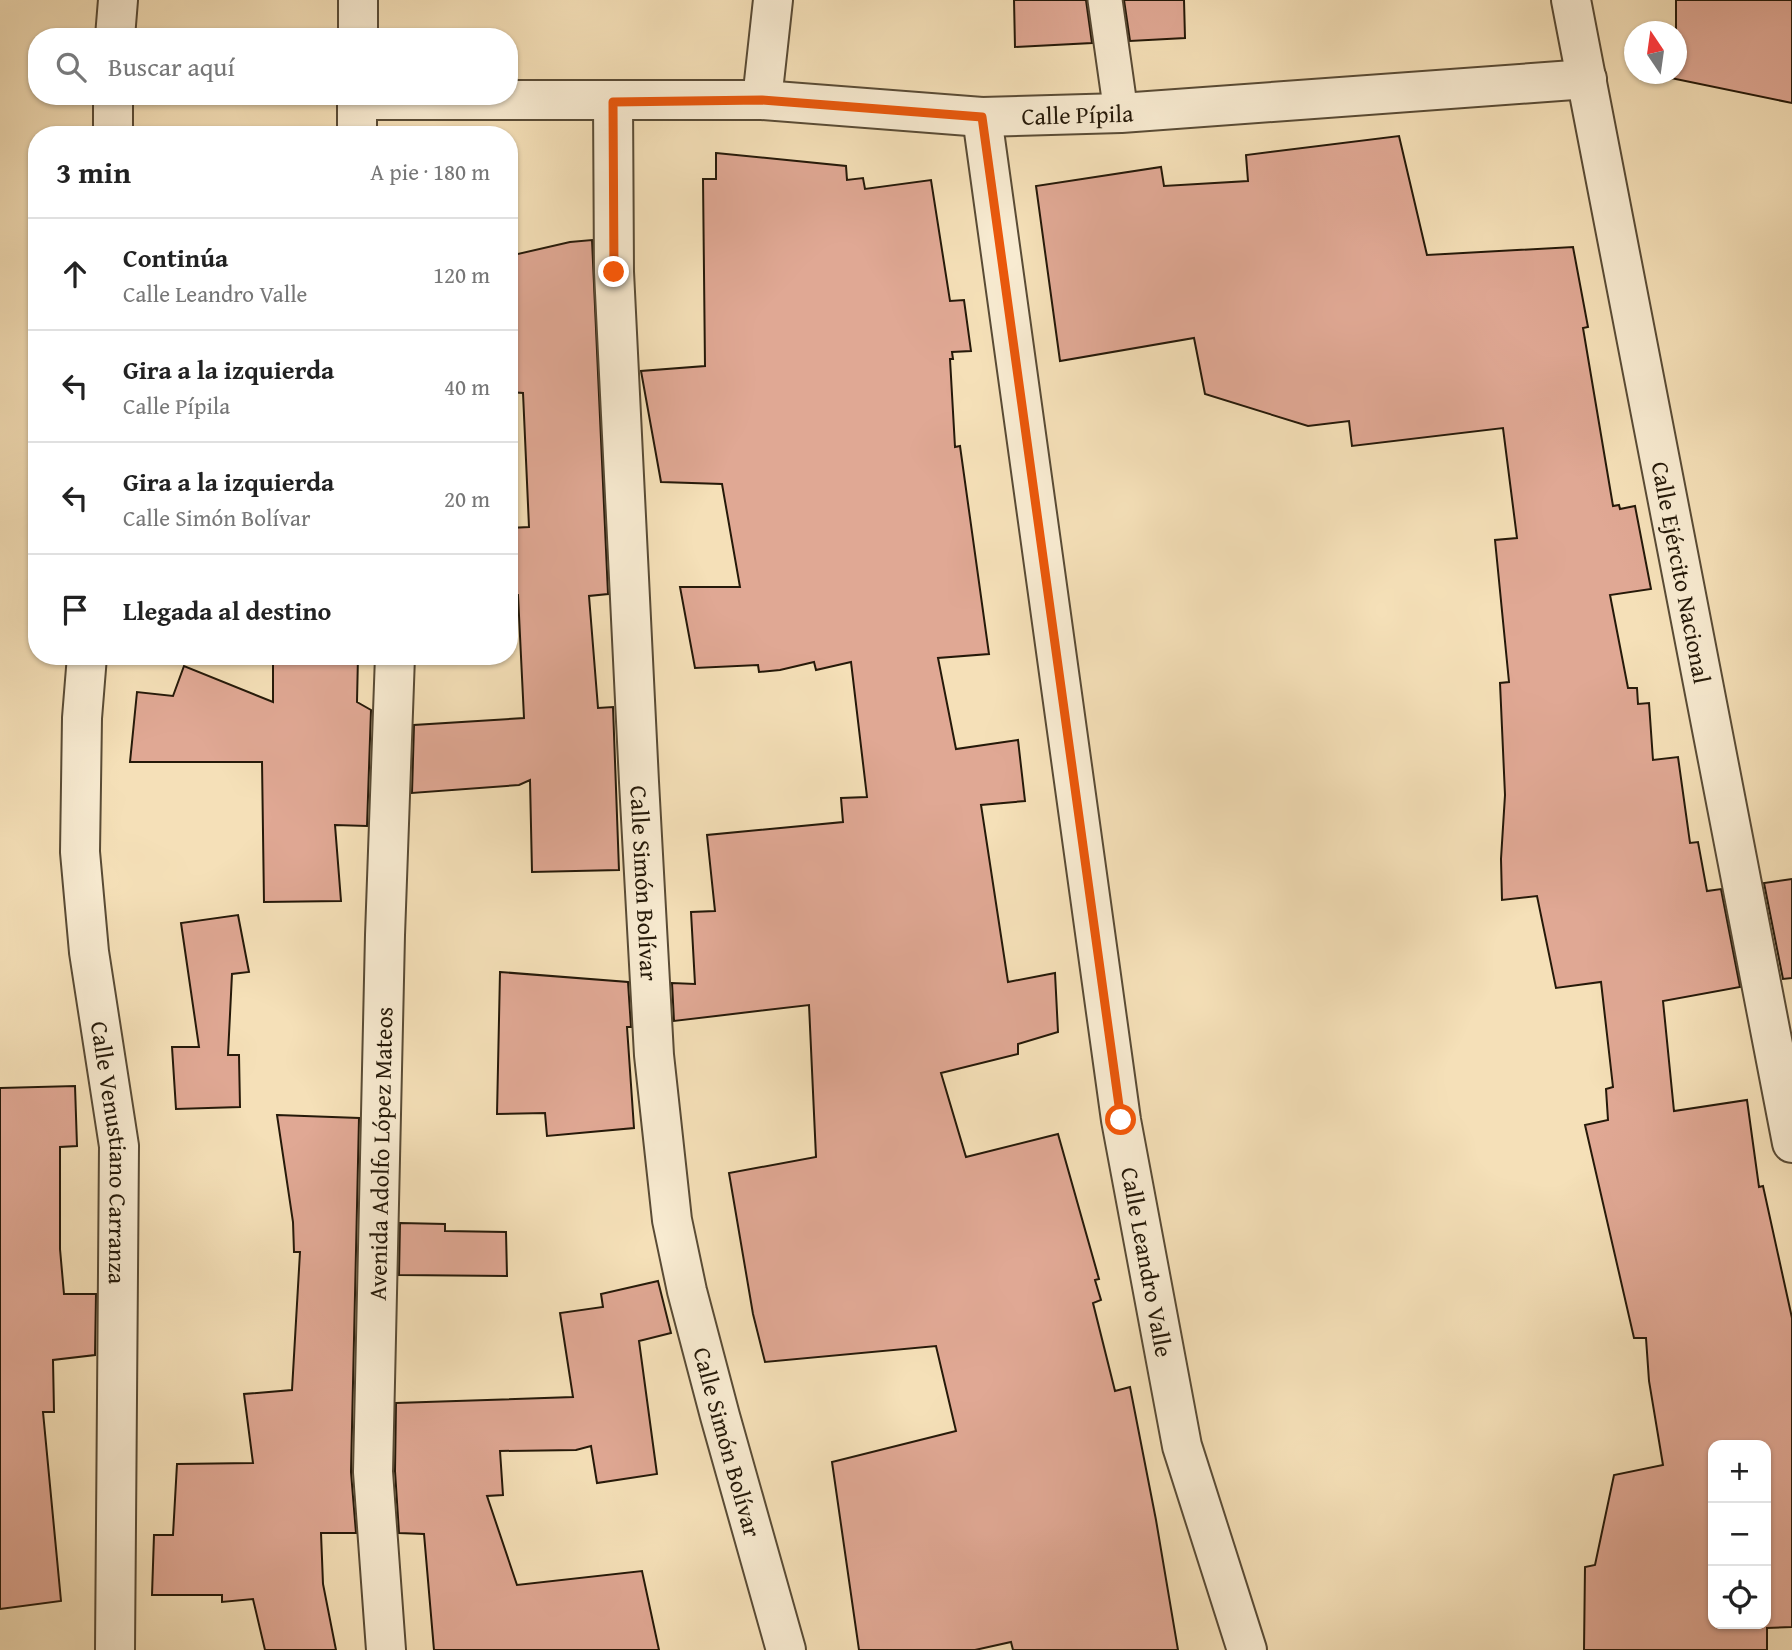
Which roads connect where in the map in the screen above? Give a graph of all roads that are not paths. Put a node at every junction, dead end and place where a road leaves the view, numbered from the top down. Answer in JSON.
{"nodes":[{"id":1,"x":118,"y":0,"type":"edge"},
{"id":2,"x":358,"y":0,"type":"edge"},
{"id":3,"x":773,"y":0,"type":"edge"},
{"id":4,"x":1105,"y":0,"type":"edge"},
{"id":5,"x":1572,"y":0,"type":"edge"},
{"id":6,"x":116,"y":28,"type":"edge"},
{"id":7,"x":358,"y":28,"type":"edge"},
{"id":8,"x":1587,"y":79,"type":"junction"},
{"id":9,"x":762,"y":100,"type":"junction"},
{"id":10,"x":613,"y":102,"type":"junction"},
{"id":11,"x":113,"y":105,"type":"edge"},
{"id":12,"x":517,"y":105,"type":"edge"},
{"id":13,"x":518,"y":105,"type":"edge"},
{"id":14,"x":357,"y":110,"type":"edge"},
{"id":15,"x":1121,"y":113,"type":"junction"},
{"id":16,"x":982,"y":117,"type":"junction"},
{"id":17,"x":113,"y":126,"type":"edge"},
{"id":18,"x":86,"y":665,"type":"edge"},
{"id":19,"x":394,"y":665,"type":"edge"},
{"id":20,"x":1792,"y":1143,"type":"edge"},
{"id":21,"x":115,"y":1650,"type":"edge"},
{"id":22,"x":386,"y":1650,"type":"edge"},
{"id":23,"x":786,"y":1650,"type":"edge"},
{"id":24,"x":1247,"y":1650,"type":"edge"}],
"edges":[{"from":1,"to":6,"type":"street"},
{"from":2,"to":7,"type":"street"},
{"from":3,"to":9,"type":"street"},
{"from":4,"to":15,"type":"lane"},
{"from":5,"to":8,"type":"street","name":"Calle Ejército Nacional"},
{"from":8,"to":15,"type":"street","name":"Calle Pípila"},
{"from":8,"to":20,"type":"street","name":"Calle Ejército Nacional"},
{"from":9,"to":10,"type":"street","name":"Calle Pípila"},
{"from":9,"to":16,"type":"street","name":"Calle Pípila"},
{"from":10,"to":13,"type":"street","name":"Calle Pípila"},
{"from":10,"to":23,"type":"street","name":"Calle Simón Bolívar"},
{"from":11,"to":17,"type":"street"},
{"from":12,"to":14,"type":"street","name":"Calle Pípila"},
{"from":15,"to":16,"type":"street","name":"Calle Pípila"},
{"from":16,"to":24,"type":"street","name":"Calle Leandro Valle"},
{"from":18,"to":21,"type":"street","name":"Calle Venustiano Carranza"},
{"from":19,"to":22,"type":"street","name":"Avenida Adolfo López Mateos"}]}
